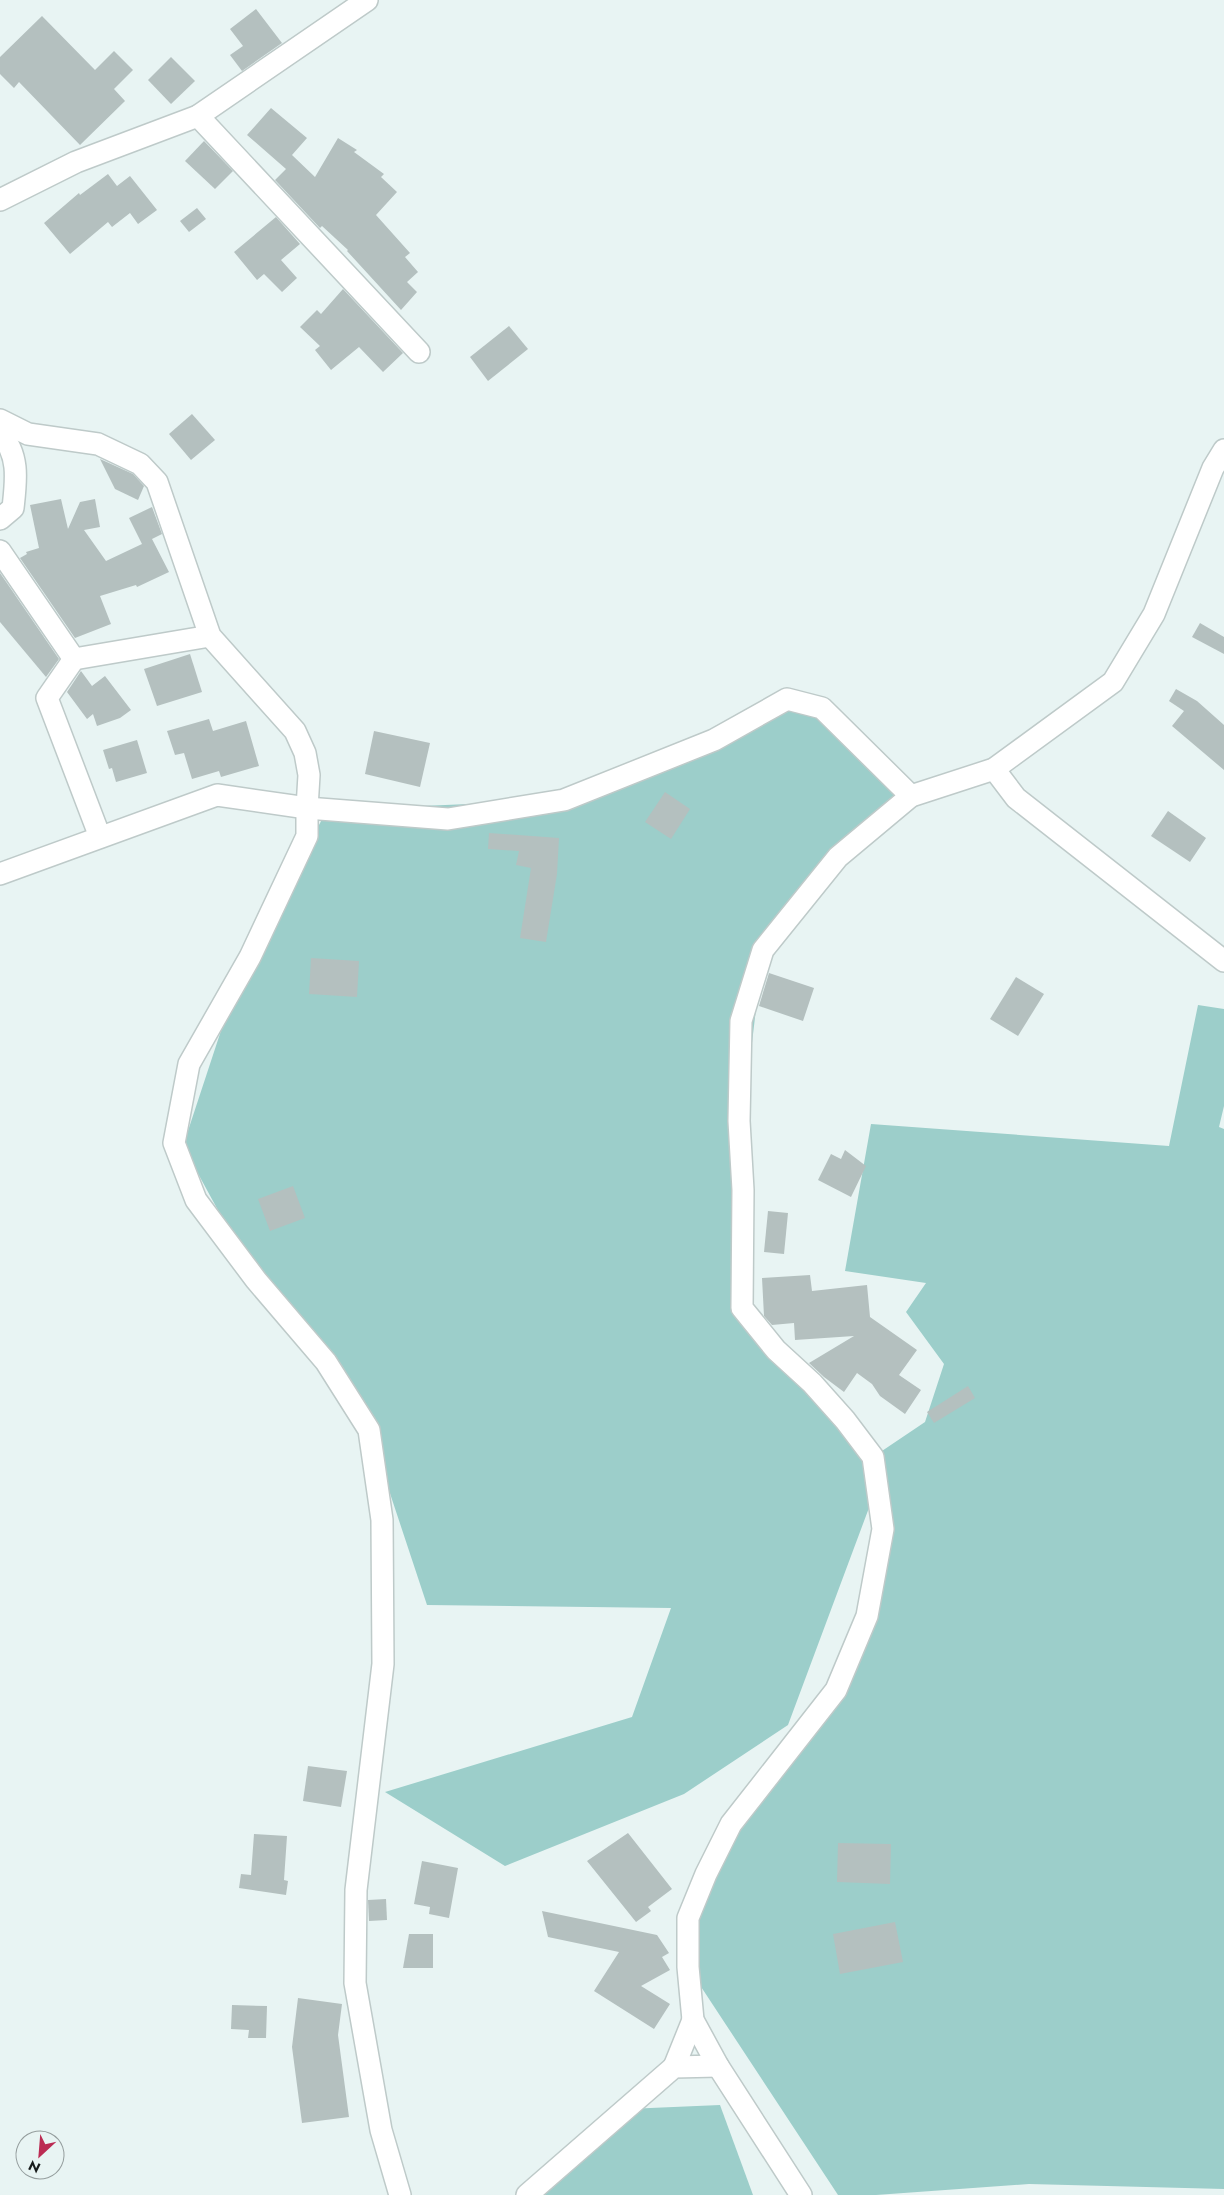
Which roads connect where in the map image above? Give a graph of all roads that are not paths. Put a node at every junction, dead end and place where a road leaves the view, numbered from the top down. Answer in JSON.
{"nodes":[{"id":1,"x":367,"y":0,"type":"edge"},
{"id":2,"x":198,"y":116,"type":"junction"},
{"id":3,"x":0,"y":200,"type":"edge"},
{"id":4,"x":419,"y":352,"type":"dead end"},
{"id":5,"x":0,"y":420,"type":"edge"},
{"id":6,"x":0,"y":432,"type":"edge"},
{"id":7,"x":1224,"y":450,"type":"edge"},
{"id":8,"x":0,"y":519,"type":"edge"},
{"id":9,"x":0,"y":551,"type":"edge"},
{"id":10,"x":210,"y":636,"type":"junction"},
{"id":11,"x":74,"y":659,"type":"junction"},
{"id":12,"x":994,"y":769,"type":"junction"},
{"id":13,"x":911,"y":796,"type":"junction"},
{"id":14,"x":307,"y":808,"type":"junction"},
{"id":15,"x":100,"y":837,"type":"junction"},
{"id":16,"x":0,"y":874,"type":"edge"},
{"id":17,"x":1224,"y":961,"type":"edge"},
{"id":18,"x":694,"y":2020,"type":"junction"},
{"id":19,"x":718,"y":2066,"type":"junction"},
{"id":20,"x":674,"y":2067,"type":"junction"},
{"id":21,"x":400,"y":2195,"type":"edge"},
{"id":22,"x":527,"y":2195,"type":"edge"},
{"id":23,"x":801,"y":2195,"type":"edge"}],
"edges":[{"from":1,"to":2,"type":"street"},
{"from":2,"to":3,"type":"street"},
{"from":2,"to":4,"type":"street"},
{"from":5,"to":10,"type":"street"},
{"from":6,"to":8,"type":"street"},
{"from":7,"to":12,"type":"street"},
{"from":9,"to":11,"type":"street"},
{"from":10,"to":11,"type":"street"},
{"from":10,"to":14,"type":"street"},
{"from":11,"to":15,"type":"street"},
{"from":12,"to":13,"type":"street"},
{"from":12,"to":17,"type":"street"},
{"from":13,"to":14,"type":"street"},
{"from":13,"to":18,"type":"street"},
{"from":14,"to":15,"type":"street"},
{"from":14,"to":21,"type":"street"},
{"from":15,"to":16,"type":"street"},
{"from":18,"to":19,"type":"street"},
{"from":18,"to":20,"type":"street"},
{"from":19,"to":20,"type":"street"},
{"from":19,"to":23,"type":"street"},
{"from":20,"to":22,"type":"street"}]}
